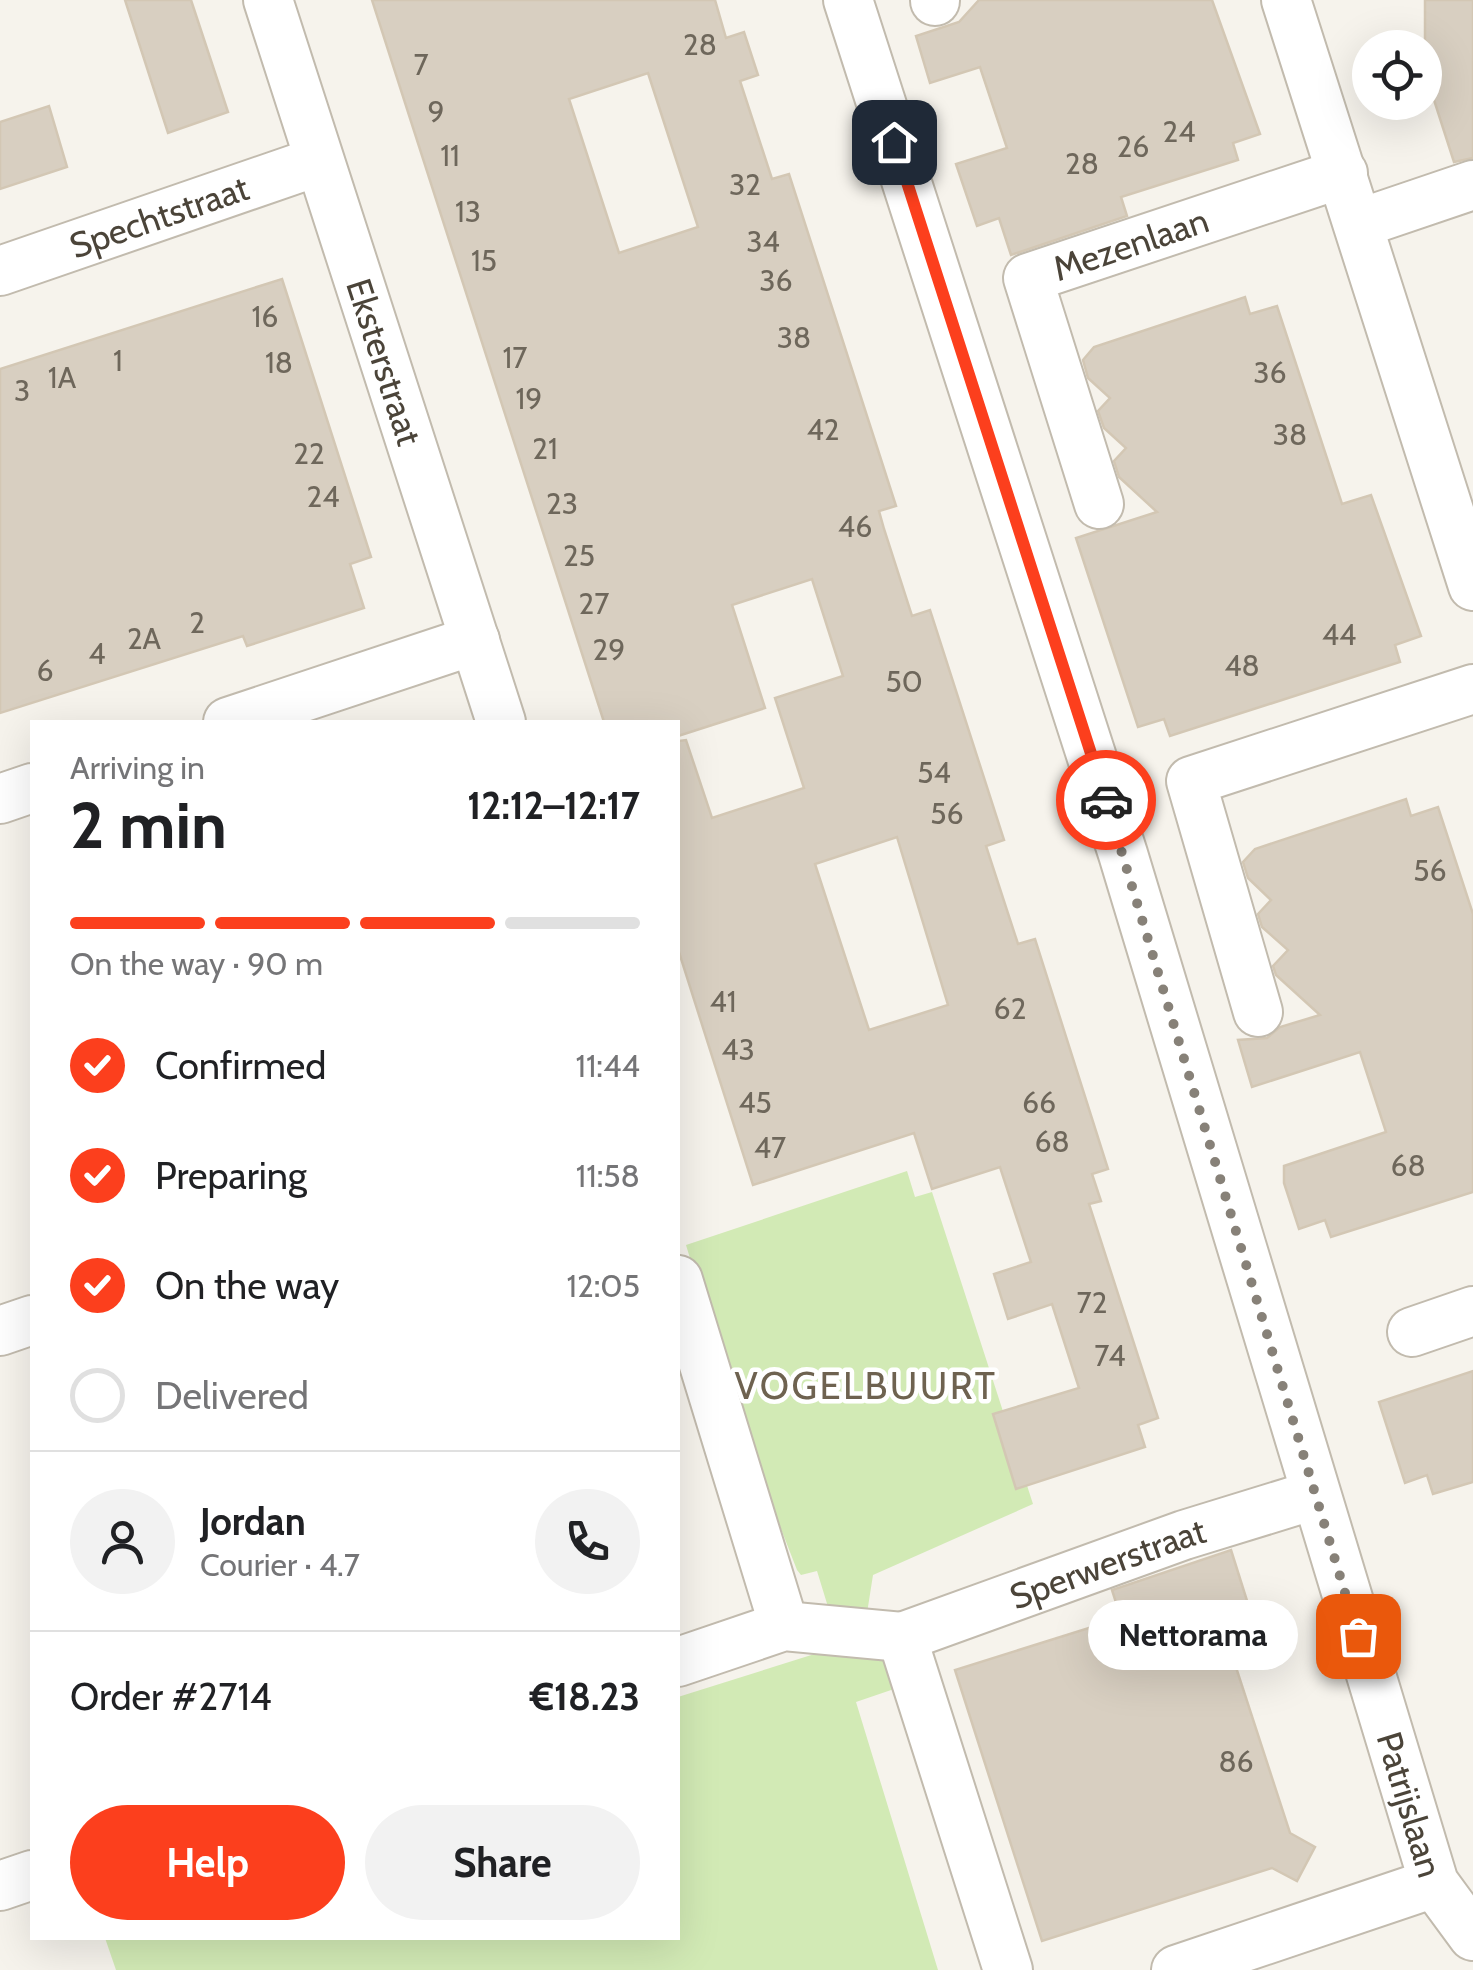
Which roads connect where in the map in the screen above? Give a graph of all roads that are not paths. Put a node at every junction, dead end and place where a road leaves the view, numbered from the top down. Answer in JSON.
{"nodes":[{"id":1,"x":268,"y":0,"type":"edge"},
{"id":2,"x":848,"y":0,"type":"edge"},
{"id":3,"x":1286,"y":0,"type":"edge"},
{"id":4,"x":319,"y":161,"type":"junction"},
{"id":5,"x":1342,"y":172,"type":"junction"},
{"id":6,"x":1473,"y":185,"type":"edge"},
{"id":7,"x":1358,"y":224,"type":"junction"},
{"id":8,"x":0,"y":271,"type":"edge"},
{"id":9,"x":1099,"y":504,"type":"dead end"},
{"id":10,"x":1473,"y":586,"type":"edge"},
{"id":11,"x":475,"y":640,"type":"junction"},
{"id":12,"x":1473,"y":690,"type":"edge"},
{"id":13,"x":234,"y":720,"type":"edge"},
{"id":14,"x":500,"y":720,"type":"edge"},
{"id":15,"x":30,"y":789,"type":"edge"},
{"id":16,"x":0,"y":799,"type":"edge"},
{"id":17,"x":1258,"y":1012,"type":"dead end"},
{"id":18,"x":680,"y":1287,"type":"edge"},
{"id":19,"x":1473,"y":1311,"type":"edge"},
{"id":20,"x":30,"y":1321,"type":"edge"},
{"id":21,"x":0,"y":1331,"type":"edge"},
{"id":22,"x":1412,"y":1332,"type":"dead end"},
{"id":23,"x":1314,"y":1495,"type":"junction"},
{"id":24,"x":784,"y":1626,"type":"junction"},
{"id":25,"x":902,"y":1636,"type":"junction"},
{"id":26,"x":680,"y":1661,"type":"edge"},
{"id":27,"x":30,"y":1876,"type":"edge"},
{"id":28,"x":1434,"y":1882,"type":"junction"},
{"id":29,"x":0,"y":1886,"type":"edge"},
{"id":30,"x":1473,"y":1936,"type":"edge"},
{"id":31,"x":1008,"y":1970,"type":"edge"},
{"id":32,"x":1176,"y":1970,"type":"edge"}],
"edges":[{"from":1,"to":4,"type":"street","name":"Eksterstraat"},
{"from":2,"to":23,"type":"street","name":"Patrijslaan"},
{"from":3,"to":5,"type":"street"},
{"from":4,"to":8,"type":"street","name":"Spechtstraat"},
{"from":4,"to":11,"type":"street","name":"Eksterstraat"},
{"from":5,"to":7,"type":"street"},
{"from":5,"to":9,"type":"street","name":"Mezenlaan"},
{"from":6,"to":7,"type":"street"},
{"from":7,"to":10,"type":"street"},
{"from":11,"to":13,"type":"street"},
{"from":11,"to":14,"type":"street","name":"Eksterstraat"},
{"from":12,"to":17,"type":"street"},
{"from":15,"to":16,"type":"street"},
{"from":18,"to":24,"type":"street"},
{"from":19,"to":22,"type":"street"},
{"from":20,"to":21,"type":"street"},
{"from":23,"to":25,"type":"street","name":"Sperwerstraat"},
{"from":23,"to":28,"type":"street","name":"Patrijslaan"},
{"from":24,"to":25,"type":"street","name":"Sperwerstraat"},
{"from":24,"to":26,"type":"street","name":"Sperwerstraat"},
{"from":25,"to":31,"type":"street"},
{"from":27,"to":29,"type":"street"},
{"from":28,"to":30,"type":"street","name":"Patrijslaan"},
{"from":28,"to":32,"type":"street"}]}
